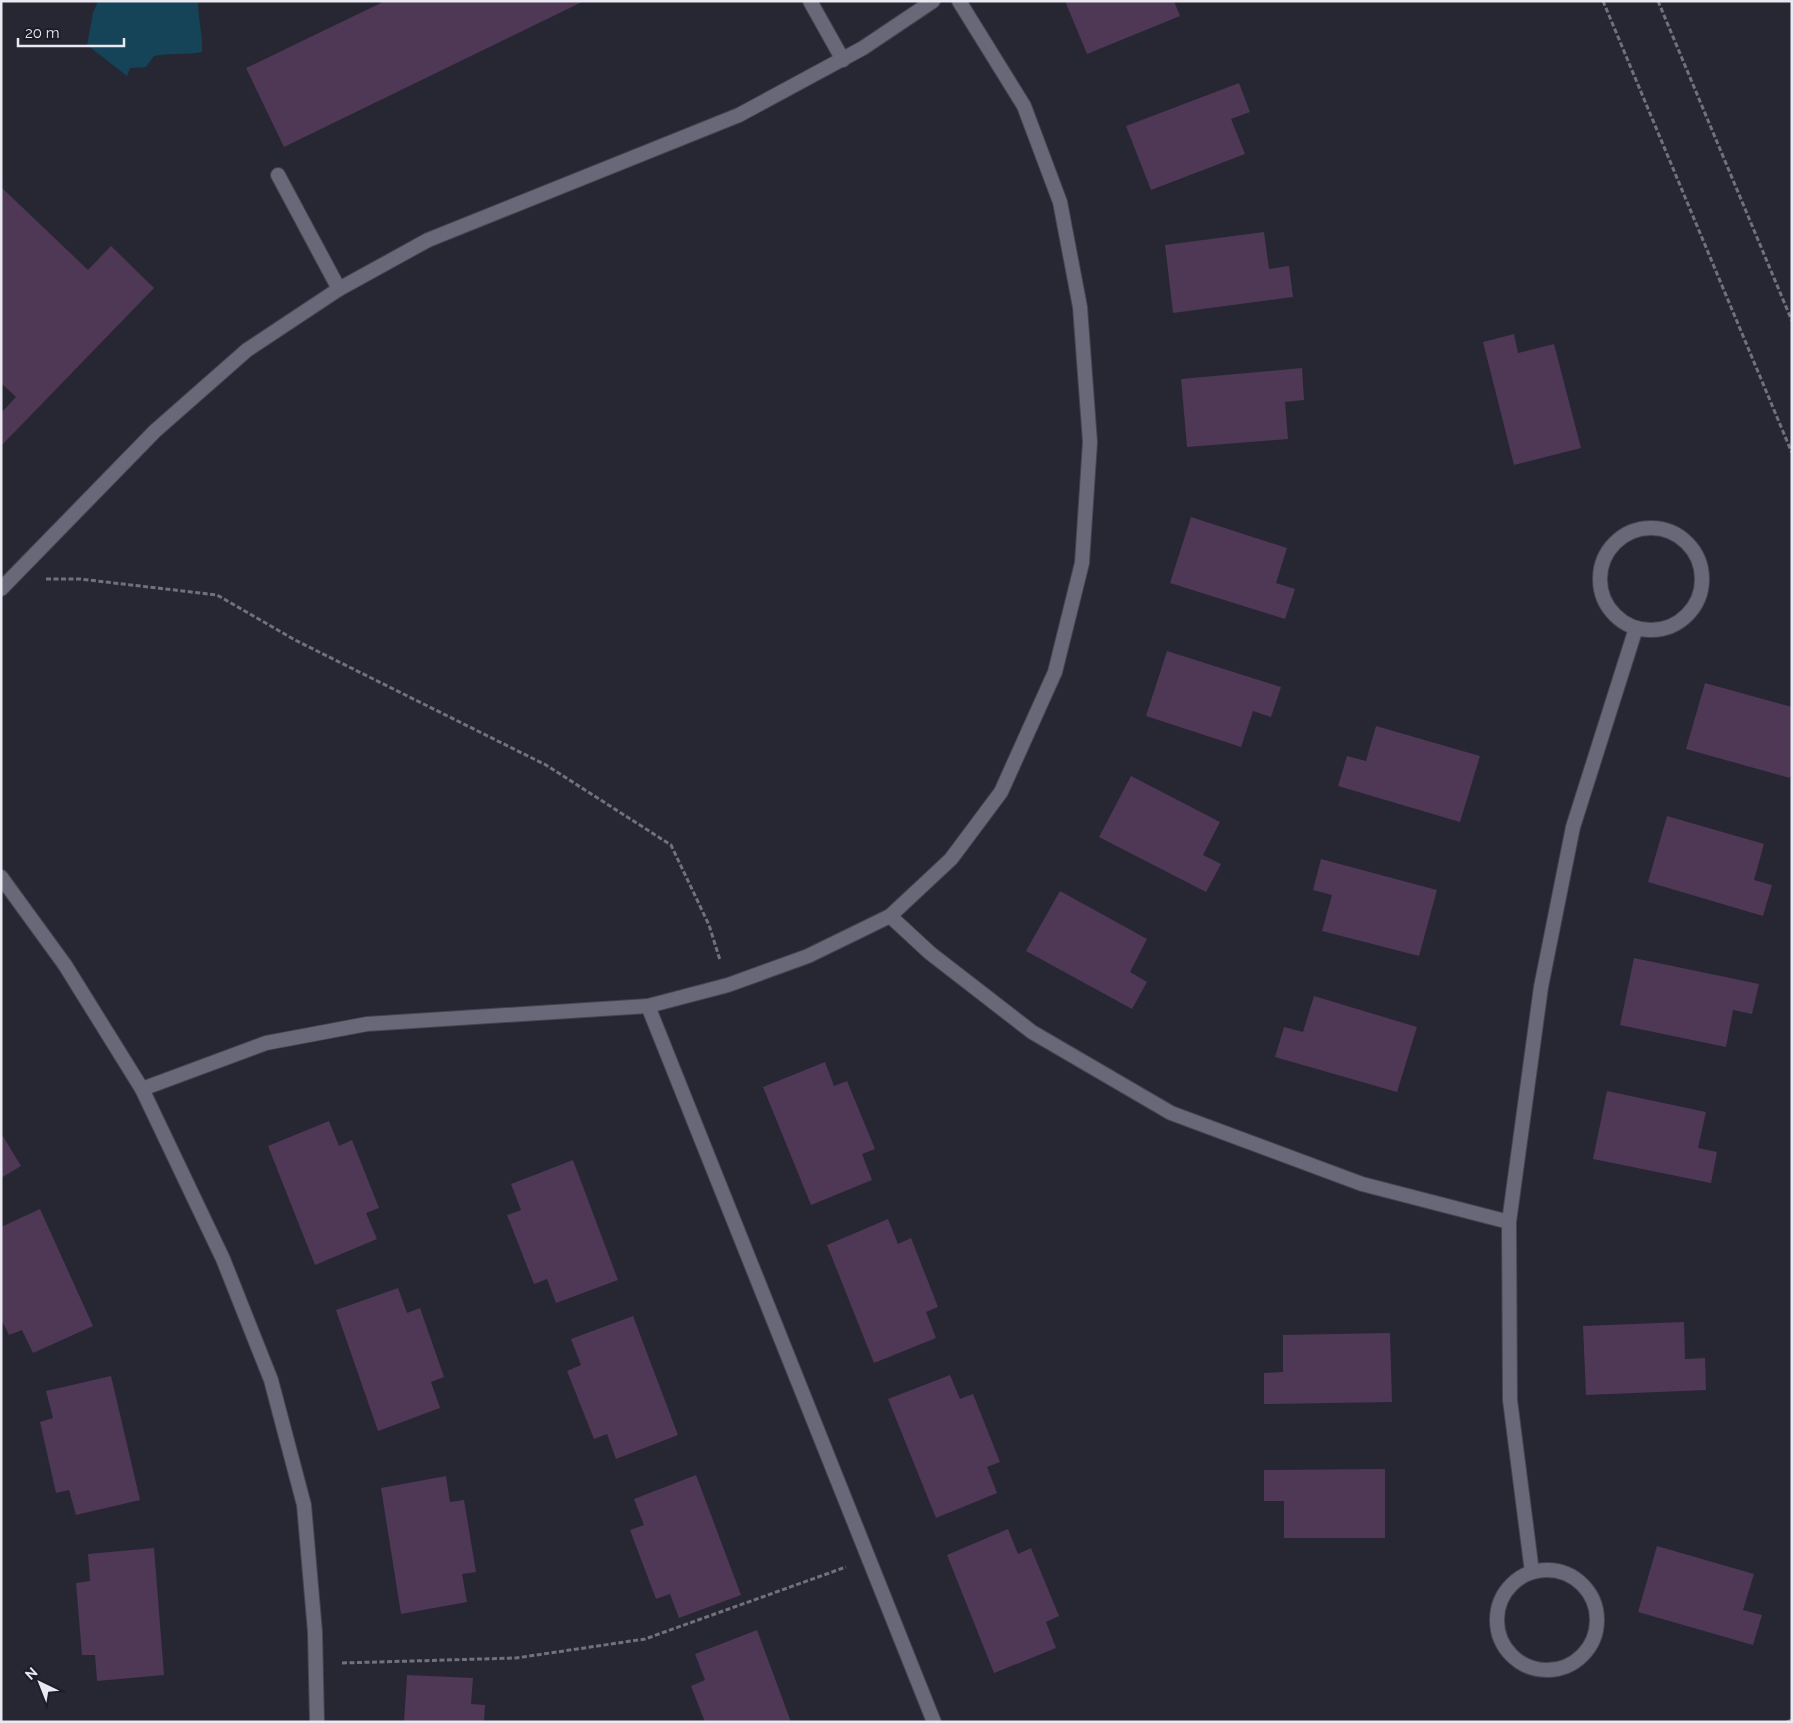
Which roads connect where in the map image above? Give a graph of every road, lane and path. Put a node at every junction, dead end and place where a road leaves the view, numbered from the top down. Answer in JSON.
{"nodes":[{"id":1,"x":810,"y":1,"type":"edge"},
{"id":2,"x":933,"y":1,"type":"edge"},
{"id":3,"x":959,"y":1,"type":"edge"},
{"id":4,"x":1603,"y":1,"type":"edge"},
{"id":5,"x":1658,"y":1,"type":"edge"},
{"id":6,"x":843,"y":60,"type":"junction"},
{"id":7,"x":278,"y":175,"type":"dead end"},
{"id":8,"x":339,"y":289,"type":"junction"},
{"id":9,"x":1792,"y":321,"type":"edge"},
{"id":10,"x":1792,"y":453,"type":"edge"},
{"id":11,"x":6,"y":584,"type":"edge"},
{"id":12,"x":1636,"y":628,"type":"junction"},
{"id":13,"x":1,"y":877,"type":"edge"},
{"id":14,"x":890,"y":916,"type":"junction"},
{"id":15,"x":728,"y":984,"type":"junction"},
{"id":16,"x":648,"y":1006,"type":"junction"},
{"id":17,"x":142,"y":1089,"type":"junction"},
{"id":18,"x":1509,"y":1222,"type":"junction"},
{"id":19,"x":869,"y":1559,"type":"junction"},
{"id":20,"x":1532,"y":1572,"type":"junction"},
{"id":21,"x":316,"y":1663,"type":"junction"},
{"id":22,"x":1792,"y":1720,"type":"edge"},
{"id":23,"x":318,"y":1722,"type":"edge"},
{"id":24,"x":934,"y":1722,"type":"edge"},
{"id":25,"x":1787,"y":1722,"type":"edge"}],
"edges":[{"from":1,"to":6,"type":"street"},
{"from":2,"to":6,"type":"street"},
{"from":3,"to":14,"type":"street"},
{"from":4,"to":10,"type":"path"},
{"from":5,"to":9,"type":"path"},
{"from":6,"to":8,"type":"street"},
{"from":7,"to":8,"type":"street"},
{"from":8,"to":11,"type":"street"},
{"from":11,"to":15,"type":"path"},
{"from":12,"to":12,"type":"street"},
{"from":12,"to":18,"type":"street"},
{"from":13,"to":17,"type":"street"},
{"from":14,"to":15,"type":"street"},
{"from":14,"to":18,"type":"street"},
{"from":15,"to":16,"type":"street"},
{"from":16,"to":17,"type":"street"},
{"from":16,"to":19,"type":"street"},
{"from":17,"to":21,"type":"street"},
{"from":18,"to":20,"type":"street"},
{"from":19,"to":21,"type":"path"},
{"from":19,"to":24,"type":"street"},
{"from":20,"to":20,"type":"street"},
{"from":21,"to":23,"type":"street"},
{"from":22,"to":25,"type":"path"}]}
